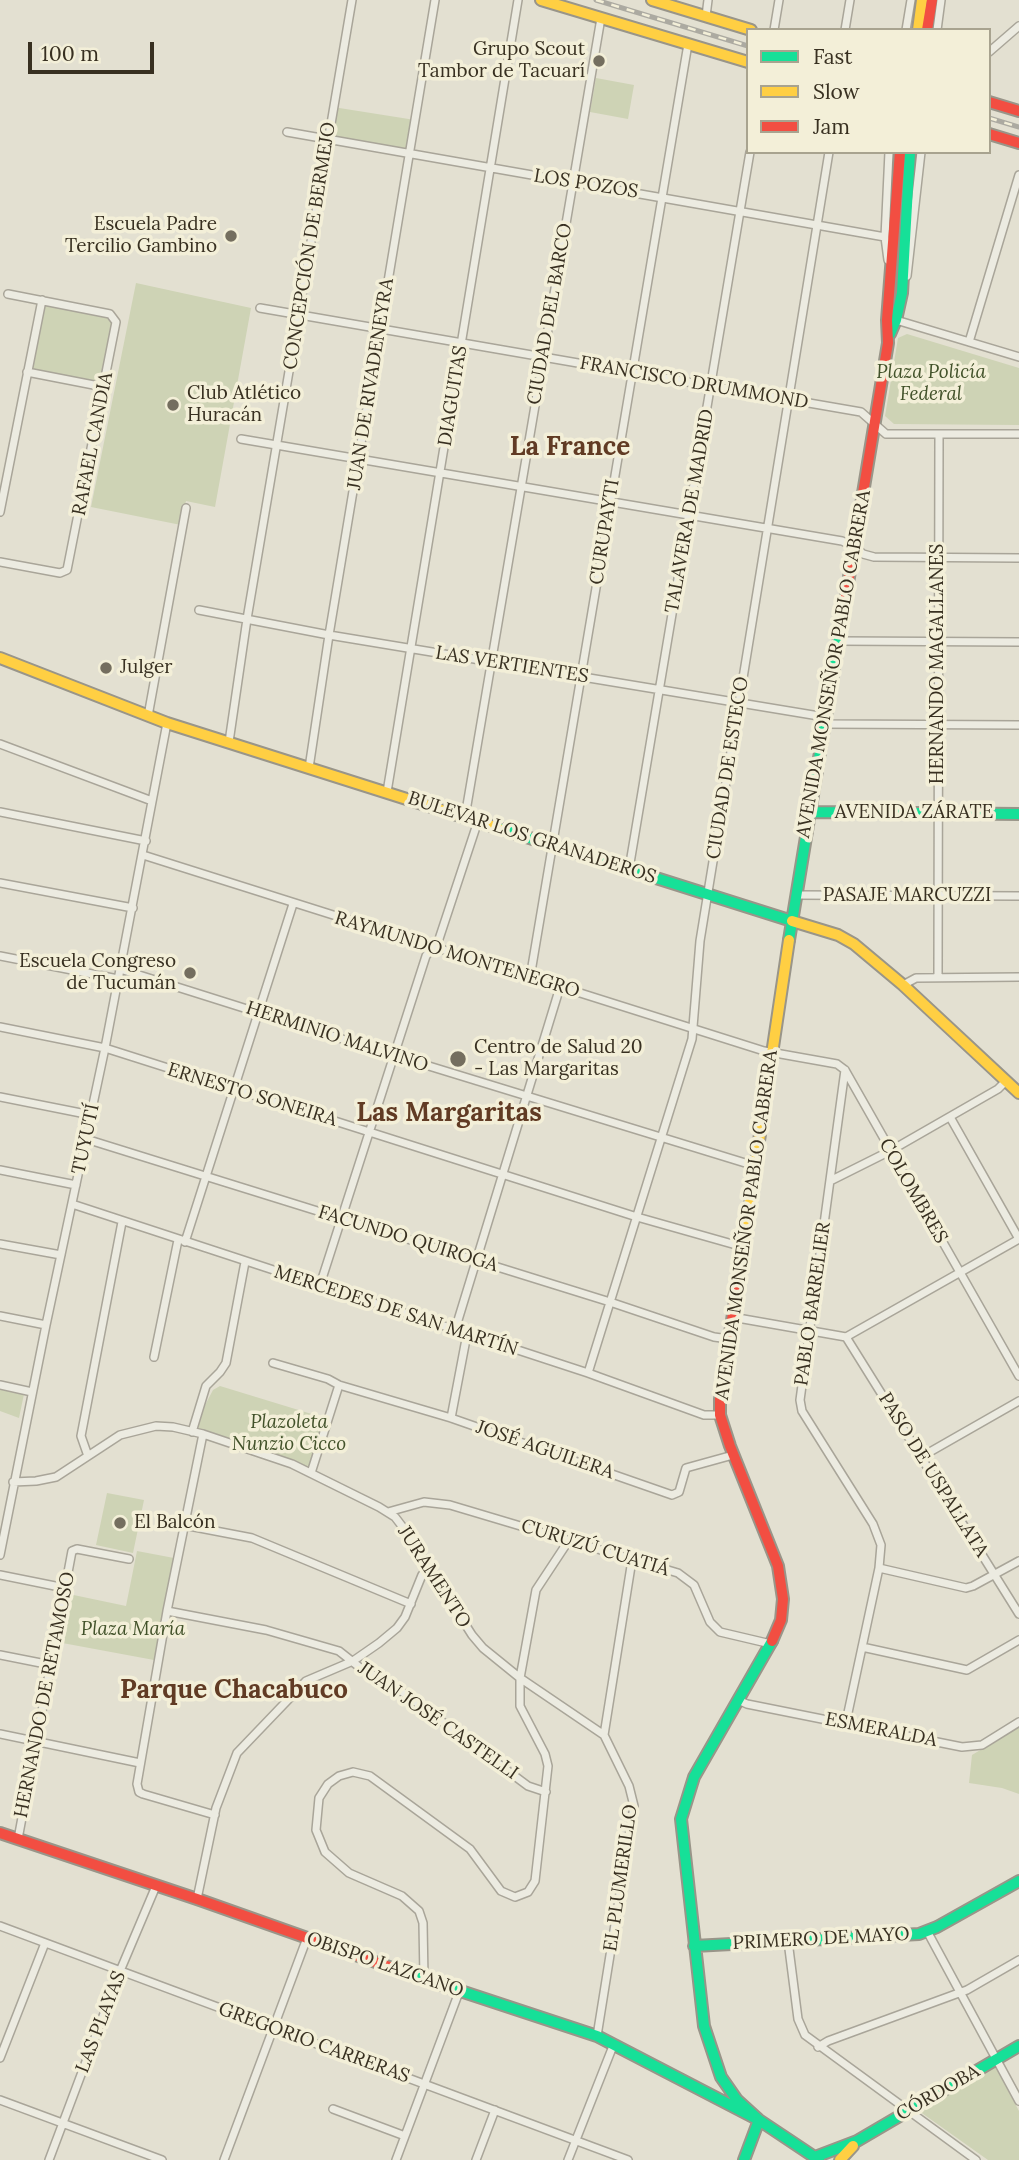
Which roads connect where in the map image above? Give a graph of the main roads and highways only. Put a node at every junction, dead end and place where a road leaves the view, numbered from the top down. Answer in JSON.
{"nodes":[{"id":1,"x":541,"y":0,"type":"edge"},
{"id":2,"x":652,"y":0,"type":"edge"},
{"id":3,"x":922,"y":0,"type":"edge"},
{"id":4,"x":932,"y":0,"type":"edge"},
{"id":5,"x":746,"y":28,"type":"edge"},
{"id":6,"x":918,"y":28,"type":"edge"},
{"id":7,"x":927,"y":28,"type":"edge"},
{"id":8,"x":746,"y":61,"type":"edge"},
{"id":9,"x":991,"y":103,"type":"edge"},
{"id":10,"x":1019,"y":111,"type":"edge"},
{"id":11,"x":991,"y":135,"type":"edge"},
{"id":12,"x":1019,"y":143,"type":"edge"},
{"id":13,"x":900,"y":154,"type":"edge"},
{"id":14,"x":911,"y":154,"type":"edge"},
{"id":15,"x":888,"y":336,"type":"junction"},
{"id":16,"x":0,"y":658,"type":"edge"},
{"id":17,"x":809,"y":812,"type":"junction"},
{"id":18,"x":1019,"y":814,"type":"edge"},
{"id":19,"x":792,"y":921,"type":"junction"},
{"id":20,"x":1019,"y":1093,"type":"edge"},
{"id":21,"x":0,"y":1833,"type":"edge"},
{"id":22,"x":1019,"y":1881,"type":"edge"},
{"id":23,"x":694,"y":1947,"type":"junction"},
{"id":24,"x":1019,"y":2046,"type":"edge"},
{"id":25,"x":720,"y":2077,"type":"junction"},
{"id":26,"x":703,"y":2093,"type":"junction"},
{"id":27,"x":759,"y":2120,"type":"junction"},
{"id":28,"x":857,"y":2141,"type":"junction"},
{"id":29,"x":817,"y":2158,"type":"edge"},
{"id":30,"x":744,"y":2160,"type":"edge"},
{"id":31,"x":840,"y":2160,"type":"edge"}],
"edges":[{"from":1,"to":8,"type":"main road"},
{"from":2,"to":5,"type":"main road"},
{"from":3,"to":6,"type":"main road"},
{"from":4,"to":7,"type":"main road"},
{"from":9,"to":10,"type":"main road"},
{"from":11,"to":12,"type":"main road"},
{"from":13,"to":15,"type":"main road","name":"AVENIDA MONSEÑOR PABLO CABRERA"},
{"from":14,"to":15,"type":"main road","name":"AVENIDA MONSEÑOR PABLO CABRERA"},
{"from":15,"to":17,"type":"main road","name":"AVENIDA MONSEÑOR PABLO CABRERA"},
{"from":16,"to":19,"type":"main road","name":"BULEVAR LOS GRANADEROS"},
{"from":17,"to":18,"type":"main road","name":"AVENIDA ZÁRATE"},
{"from":17,"to":19,"type":"main road","name":"AVENIDA MONSEÑOR PABLO CABRERA"},
{"from":19,"to":20,"type":"main road","name":"BULEVAR LOS GRANADEROS"},
{"from":19,"to":23,"type":"main road","name":"AVENIDA MONSEÑOR PABLO CABRERA"},
{"from":21,"to":26,"type":"main road","name":"OBISPO LAZCANO"},
{"from":22,"to":23,"type":"main road","name":"PRIMERO DE MAYO"},
{"from":23,"to":25,"type":"main road","name":"AVENIDA MONSEÑOR PABLO CABRERA"},
{"from":24,"to":28,"type":"main road","name":"CÓRDOBA"},
{"from":25,"to":26,"type":"main road"},
{"from":25,"to":27,"type":"main road","name":"AVENIDA MONSEÑOR PABLO CABRERA"},
{"from":26,"to":27,"type":"main road","name":"OBISPO LAZCANO"},
{"from":27,"to":29,"type":"main road","name":"AVENIDA MONSEÑOR PABLO CABRERA"},
{"from":27,"to":30,"type":"main road"},
{"from":28,"to":29,"type":"main road","name":"CÓRDOBA"},
{"from":28,"to":31,"type":"main road","name":"CÓRDOBA"}]}
